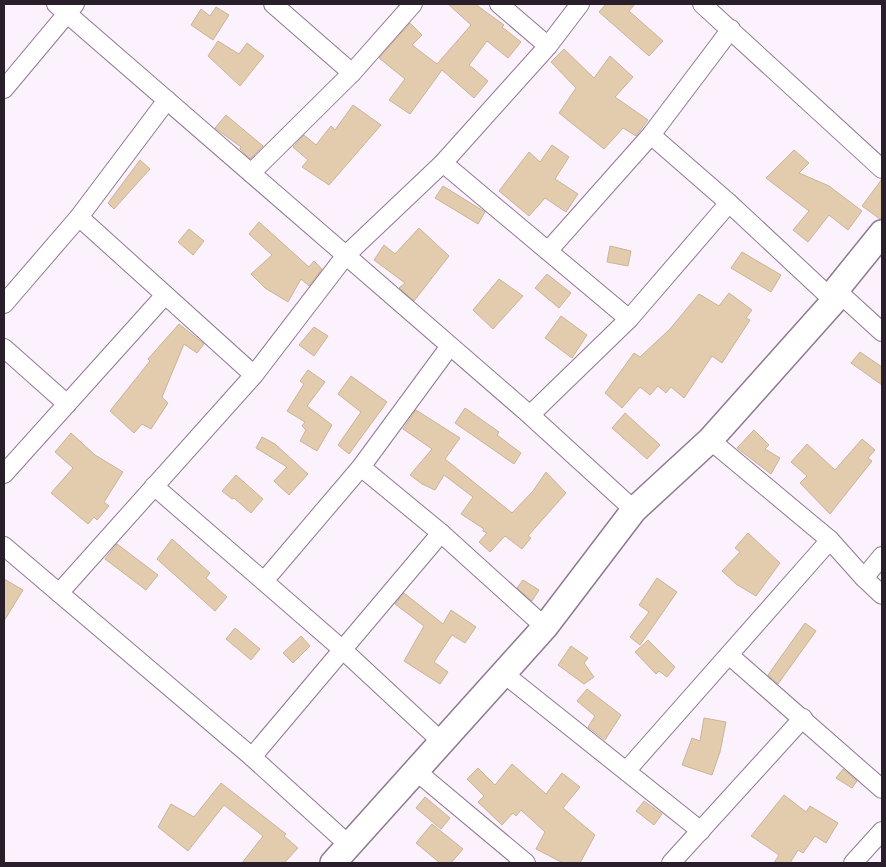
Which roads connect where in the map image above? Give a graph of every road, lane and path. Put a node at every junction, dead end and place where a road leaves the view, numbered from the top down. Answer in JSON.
{"nodes":[{"id":1,"x":273,"y":4,"type":"edge"},
{"id":2,"x":413,"y":4,"type":"edge"},
{"id":3,"x":500,"y":4,"type":"edge"},
{"id":4,"x":580,"y":4,"type":"edge"},
{"id":5,"x":702,"y":4,"type":"edge"},
{"id":6,"x":66,"y":7,"type":"edge"},
{"id":7,"x":731,"y":29,"type":"junction"},
{"id":8,"x":548,"y":46,"type":"junction"},
{"id":9,"x":352,"y":73,"type":"junction"},
{"id":10,"x":4,"y":89,"type":"edge"},
{"id":11,"x":167,"y":100,"type":"junction"},
{"id":12,"x":651,"y":135,"type":"junction"},
{"id":13,"x":443,"y":163,"type":"junction"},
{"id":14,"x":882,"y":169,"type":"edge"},
{"id":15,"x":251,"y":173,"type":"junction"},
{"id":16,"x":729,"y":204,"type":"junction"},
{"id":17,"x":79,"y":217,"type":"junction"},
{"id":18,"x":882,"y":233,"type":"edge"},
{"id":19,"x":548,"y":251,"type":"junction"},
{"id":20,"x":346,"y":256,"type":"junction"},
{"id":21,"x":165,"y":295,"type":"junction"},
{"id":22,"x":835,"y":296,"type":"junction"},
{"id":23,"x":4,"y":304,"type":"edge"},
{"id":24,"x":628,"y":319,"type":"junction"},
{"id":25,"x":882,"y":332,"type":"edge"},
{"id":26,"x":450,"y":346,"type":"junction"},
{"id":27,"x":4,"y":348,"type":"edge"},
{"id":28,"x":254,"y":375,"type":"junction"},
{"id":29,"x":67,"y":404,"type":"junction"},
{"id":30,"x":530,"y":415,"type":"junction"},
{"id":31,"x":710,"y":440,"type":"junction"},
{"id":32,"x":361,"y":467,"type":"junction"},
{"id":33,"x":4,"y":474,"type":"edge"},
{"id":34,"x":154,"y":486,"type":"junction"},
{"id":35,"x":634,"y":510,"type":"junction"},
{"id":36,"x":441,"y":534,"type":"junction"},
{"id":37,"x":830,"y":540,"type":"junction"},
{"id":38,"x":4,"y":546,"type":"edge"},
{"id":39,"x":882,"y":556,"type":"edge"},
{"id":40,"x":864,"y":578,"type":"junction"},
{"id":41,"x":264,"y":581,"type":"junction"},
{"id":42,"x":59,"y":593,"type":"junction"},
{"id":43,"x":882,"y":594,"type":"edge"},
{"id":44,"x":545,"y":627,"type":"junction"},
{"id":45,"x":343,"y":650,"type":"junction"},
{"id":46,"x":729,"y":655,"type":"junction"},
{"id":47,"x":503,"y":673,"type":"junction"},
{"id":48,"x":803,"y":718,"type":"junction"},
{"id":49,"x":442,"y":742,"type":"junction"},
{"id":50,"x":252,"y":758,"type":"junction"},
{"id":51,"x":627,"y":770,"type":"junction"},
{"id":52,"x":416,"y":771,"type":"junction"},
{"id":53,"x":882,"y":789,"type":"edge"},
{"id":54,"x":701,"y":831,"type":"junction"},
{"id":55,"x":882,"y":831,"type":"edge"},
{"id":56,"x":342,"y":855,"type":"edge"},
{"id":57,"x":526,"y":863,"type":"edge"},
{"id":58,"x":671,"y":863,"type":"edge"},
{"id":59,"x":853,"y":863,"type":"edge"}],
"edges":[{"from":1,"to":9,"type":"street"},
{"from":2,"to":9,"type":"street"},
{"from":3,"to":8,"type":"street"},
{"from":4,"to":8,"type":"street"},
{"from":5,"to":7,"type":"street"},
{"from":6,"to":10,"type":"street"},
{"from":6,"to":11,"type":"street"},
{"from":7,"to":12,"type":"street"},
{"from":7,"to":14,"type":"street"},
{"from":8,"to":13,"type":"street"},
{"from":9,"to":15,"type":"street"},
{"from":11,"to":15,"type":"street"},
{"from":11,"to":17,"type":"street"},
{"from":12,"to":16,"type":"street"},
{"from":12,"to":19,"type":"street"},
{"from":13,"to":19,"type":"street"},
{"from":13,"to":20,"type":"street"},
{"from":15,"to":20,"type":"street"},
{"from":16,"to":22,"type":"street"},
{"from":16,"to":24,"type":"street"},
{"from":17,"to":21,"type":"street"},
{"from":17,"to":23,"type":"street"},
{"from":18,"to":22,"type":"street"},
{"from":19,"to":24,"type":"street"},
{"from":20,"to":26,"type":"street"},
{"from":20,"to":28,"type":"street"},
{"from":21,"to":28,"type":"street"},
{"from":21,"to":29,"type":"street"},
{"from":22,"to":25,"type":"street"},
{"from":22,"to":31,"type":"street"},
{"from":24,"to":30,"type":"street"},
{"from":26,"to":30,"type":"street"},
{"from":26,"to":32,"type":"street"},
{"from":27,"to":29,"type":"street"},
{"from":28,"to":34,"type":"street"},
{"from":29,"to":33,"type":"street"},
{"from":30,"to":35,"type":"street"},
{"from":31,"to":35,"type":"street"},
{"from":31,"to":37,"type":"street"},
{"from":32,"to":36,"type":"street"},
{"from":32,"to":41,"type":"street"},
{"from":34,"to":41,"type":"street"},
{"from":34,"to":42,"type":"street"},
{"from":35,"to":44,"type":"street"},
{"from":36,"to":44,"type":"street"},
{"from":36,"to":45,"type":"street"},
{"from":37,"to":40,"type":"street"},
{"from":37,"to":46,"type":"street"},
{"from":38,"to":42,"type":"street"},
{"from":39,"to":40,"type":"street"},
{"from":40,"to":43,"type":"street"},
{"from":41,"to":45,"type":"street"},
{"from":42,"to":50,"type":"street"},
{"from":44,"to":47,"type":"street"},
{"from":45,"to":49,"type":"street"},
{"from":45,"to":50,"type":"street"},
{"from":46,"to":48,"type":"street"},
{"from":46,"to":51,"type":"street"},
{"from":47,"to":49,"type":"street"},
{"from":47,"to":51,"type":"street"},
{"from":48,"to":53,"type":"street"},
{"from":48,"to":54,"type":"street"},
{"from":49,"to":52,"type":"street"},
{"from":50,"to":56,"type":"street"},
{"from":51,"to":54,"type":"street"},
{"from":52,"to":56,"type":"street"},
{"from":52,"to":57,"type":"street"},
{"from":54,"to":58,"type":"street"},
{"from":55,"to":59,"type":"street"}]}
